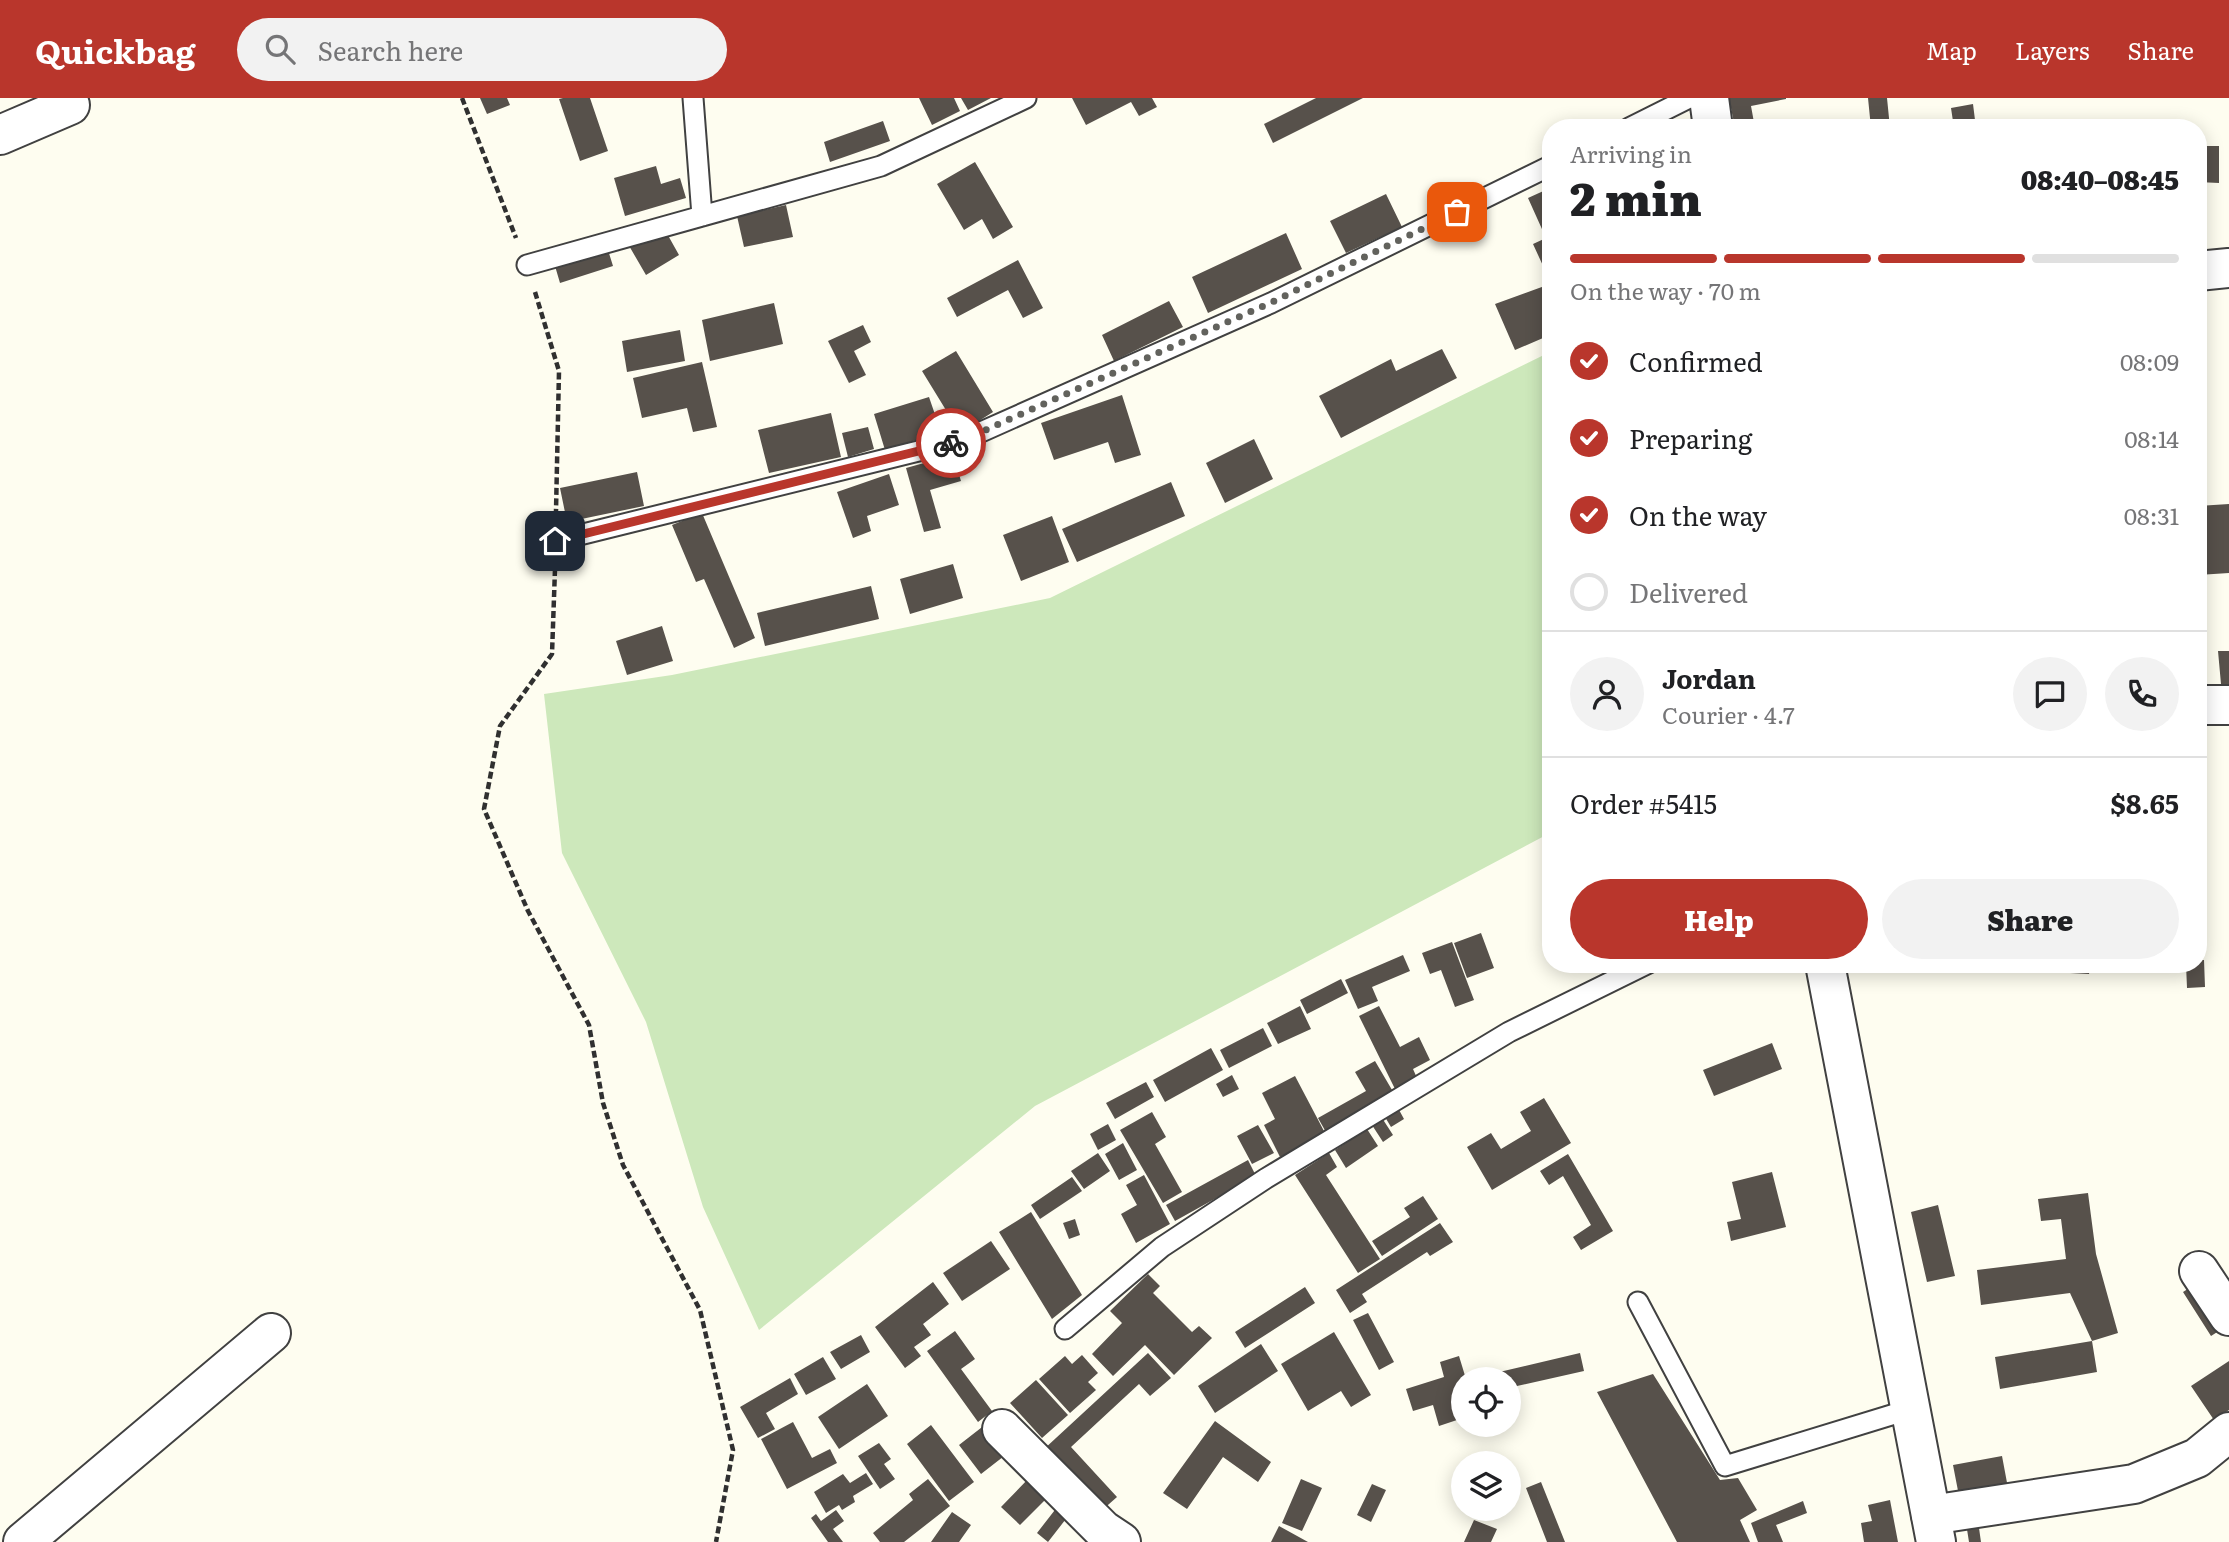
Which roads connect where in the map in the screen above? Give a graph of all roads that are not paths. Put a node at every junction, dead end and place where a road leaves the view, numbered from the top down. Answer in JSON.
{"nodes":[{"id":1,"x":693,"y":98,"type":"edge"},
{"id":2,"x":1026,"y":98,"type":"edge"},
{"id":3,"x":1689,"y":98,"type":"edge"},
{"id":4,"x":1709,"y":98,"type":"edge"},
{"id":5,"x":70,"y":105,"type":"dead end"},
{"id":6,"x":1647,"y":119,"type":"edge"},
{"id":7,"x":1712,"y":119,"type":"edge"},
{"id":8,"x":0,"y":135,"type":"edge"},
{"id":9,"x":1542,"y":170,"type":"edge"},
{"id":10,"x":702,"y":216,"type":"junction"},
{"id":11,"x":527,"y":265,"type":"road end"},
{"id":12,"x":2229,"y":268,"type":"edge"},
{"id":13,"x":2207,"y":270,"type":"edge"},
{"id":14,"x":555,"y":541,"type":"road end"},
{"id":15,"x":2207,"y":705,"type":"edge"},
{"id":16,"x":2229,"y":705,"type":"edge"},
{"id":17,"x":1629,"y":973,"type":"edge"},
{"id":18,"x":1827,"y":973,"type":"edge"},
{"id":19,"x":2199,"y":1271,"type":"dead end"},
{"id":20,"x":1638,"y":1302,"type":"dead end"},
{"id":21,"x":2229,"y":1316,"type":"edge"},
{"id":22,"x":1065,"y":1329,"type":"dead end"},
{"id":23,"x":271,"y":1334,"type":"dead end"},
{"id":24,"x":1911,"y":1409,"type":"junction"},
{"id":25,"x":1002,"y":1429,"type":"dead end"},
{"id":26,"x":2229,"y":1432,"type":"edge"},
{"id":27,"x":1934,"y":1529,"type":"edge"},
{"id":28,"x":23,"y":1542,"type":"edge"},
{"id":29,"x":1121,"y":1542,"type":"edge"}],
"edges":[{"from":1,"to":10,"type":"lane"},
{"from":2,"to":10,"type":"lane"},
{"from":3,"to":6,"type":"lane"},
{"from":4,"to":7,"type":"street"},
{"from":5,"to":8,"type":"street"},
{"from":9,"to":14,"type":"lane"},
{"from":10,"to":11,"type":"lane"},
{"from":12,"to":13,"type":"street"},
{"from":15,"to":16,"type":"street"},
{"from":17,"to":22,"type":"lane"},
{"from":18,"to":24,"type":"street"},
{"from":19,"to":21,"type":"street"},
{"from":20,"to":24,"type":"lane"},
{"from":23,"to":28,"type":"street"},
{"from":24,"to":27,"type":"street"},
{"from":25,"to":29,"type":"street"},
{"from":26,"to":27,"type":"street"}]}
